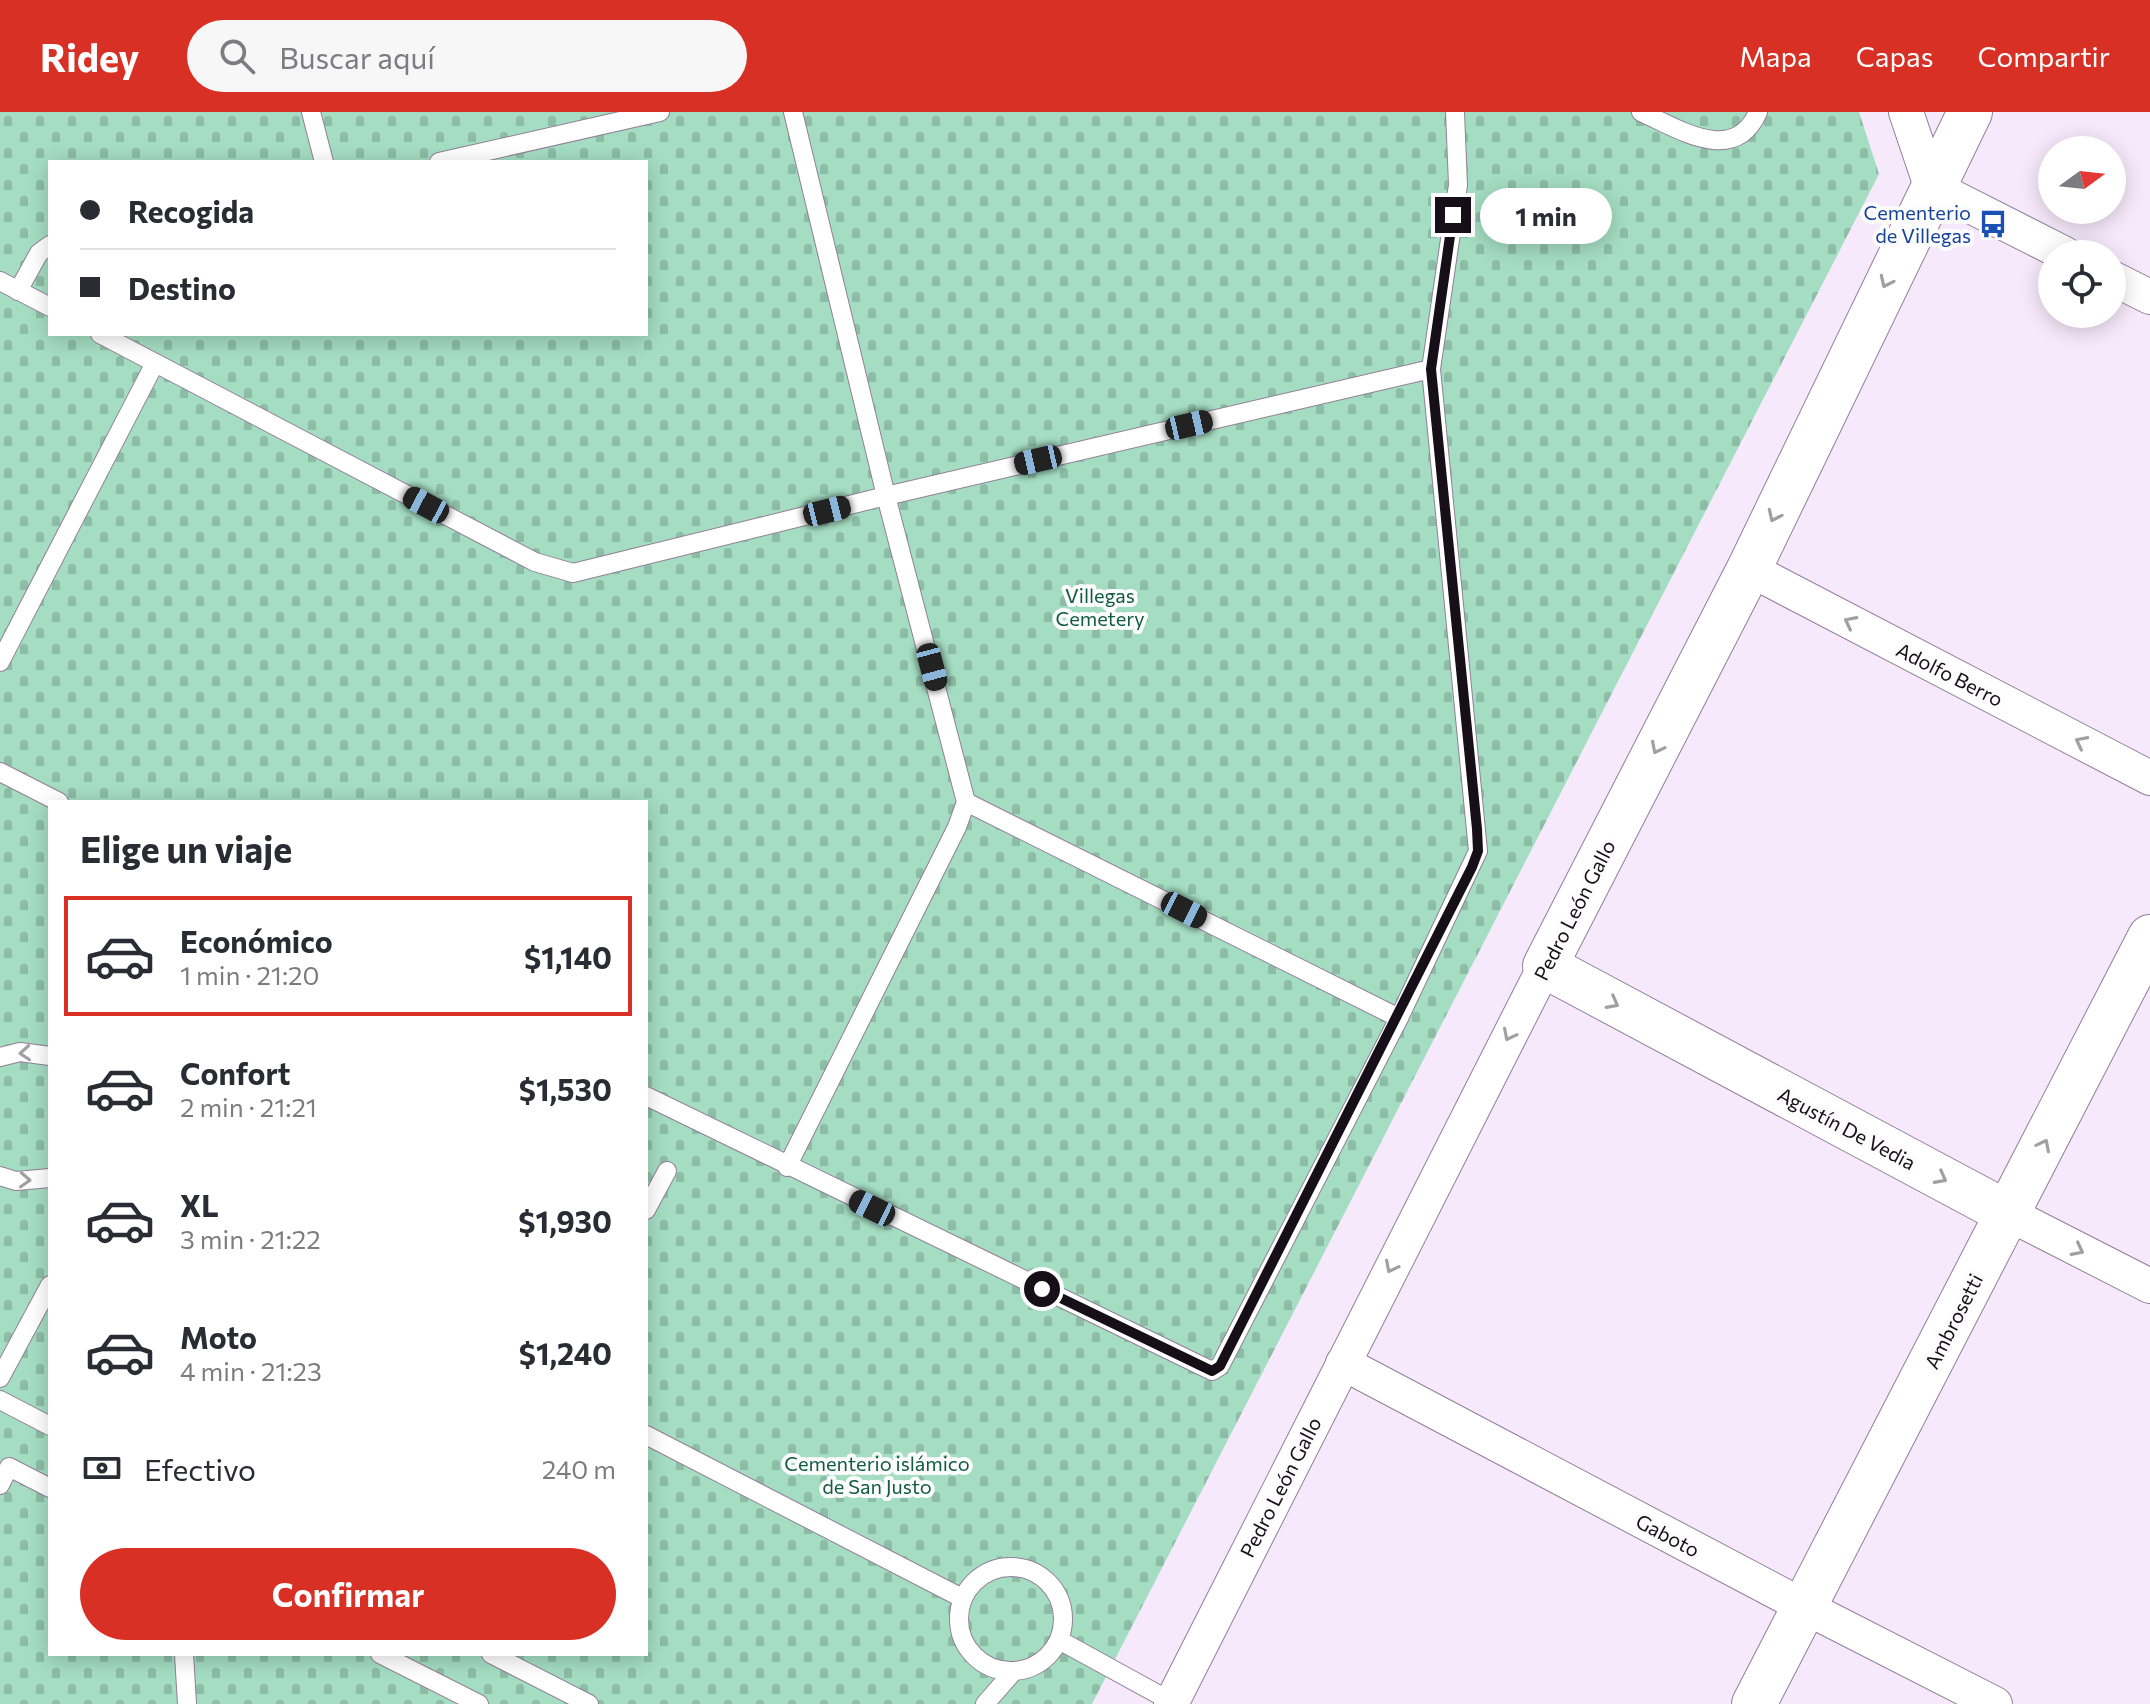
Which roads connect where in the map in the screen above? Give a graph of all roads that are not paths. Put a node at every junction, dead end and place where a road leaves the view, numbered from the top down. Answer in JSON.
{"nodes":[{"id":1,"x":311,"y":112,"type":"edge"},
{"id":2,"x":660,"y":112,"type":"edge"},
{"id":3,"x":793,"y":112,"type":"edge"},
{"id":4,"x":1455,"y":112,"type":"edge"},
{"id":5,"x":1641,"y":112,"type":"edge"},
{"id":6,"x":1758,"y":112,"type":"edge"},
{"id":7,"x":1906,"y":112,"type":"edge"},
{"id":8,"x":1970,"y":112,"type":"edge"},
{"id":9,"x":323,"y":160,"type":"edge"},
{"id":10,"x":448,"y":160,"type":"edge"},
{"id":11,"x":1931,"y":186,"type":"junction"},
{"id":12,"x":2038,"y":240,"type":"edge"},
{"id":13,"x":48,"y":246,"type":"edge"},
{"id":14,"x":0,"y":281,"type":"edge"},
{"id":15,"x":2126,"y":285,"type":"edge"},
{"id":16,"x":18,"y":291,"type":"junction"},
{"id":17,"x":2150,"y":297,"type":"edge"},
{"id":18,"x":48,"y":306,"type":"edge"},
{"id":19,"x":104,"y":336,"type":"edge"},
{"id":20,"x":155,"y":363,"type":"junction"},
{"id":21,"x":1431,"y":369,"type":"junction"},
{"id":22,"x":886,"y":496,"type":"junction"},
{"id":23,"x":1749,"y":569,"type":"junction"},
{"id":24,"x":0,"y":662,"type":"edge"},
{"id":25,"x":0,"y":772,"type":"edge"},
{"id":26,"x":2150,"y":778,"type":"edge"},
{"id":27,"x":55,"y":800,"type":"edge"},
{"id":28,"x":966,"y":802,"type":"junction"},
{"id":29,"x":2150,"y":937,"type":"edge"},
{"id":30,"x":1545,"y":966,"type":"junction"},
{"id":31,"x":1399,"y":1018,"type":"junction"},
{"id":32,"x":48,"y":1056,"type":"edge"},
{"id":33,"x":0,"y":1057,"type":"edge"},
{"id":34,"x":648,"y":1097,"type":"edge"},
{"id":35,"x":787,"y":1167,"type":"junction"},
{"id":36,"x":667,"y":1171,"type":"dead end"},
{"id":37,"x":0,"y":1176,"type":"edge"},
{"id":38,"x":48,"y":1178,"type":"edge"},
{"id":39,"x":648,"y":1206,"type":"edge"},
{"id":40,"x":2009,"y":1214,"type":"junction"},
{"id":41,"x":2150,"y":1286,"type":"edge"},
{"id":42,"x":48,"y":1289,"type":"edge"},
{"id":43,"x":1343,"y":1363,"type":"junction"},
{"id":44,"x":0,"y":1378,"type":"edge"},
{"id":45,"x":0,"y":1400,"type":"edge"},
{"id":46,"x":48,"y":1425,"type":"edge"},
{"id":47,"x":648,"y":1436,"type":"edge"},
{"id":48,"x":0,"y":1485,"type":"edge"},
{"id":49,"x":48,"y":1487,"type":"edge"},
{"id":50,"x":962,"y":1598,"type":"junction"},
{"id":51,"x":1805,"y":1607,"type":"junction"},
{"id":52,"x":1059,"y":1640,"type":"junction"},
{"id":53,"x":184,"y":1656,"type":"edge"},
{"id":54,"x":384,"y":1656,"type":"edge"},
{"id":55,"x":495,"y":1656,"type":"edge"},
{"id":56,"x":1013,"y":1672,"type":"junction"},
{"id":57,"x":1172,"y":1703,"type":"edge"},
{"id":58,"x":187,"y":1704,"type":"edge"},
{"id":59,"x":479,"y":1704,"type":"edge"},
{"id":60,"x":589,"y":1704,"type":"edge"},
{"id":61,"x":985,"y":1704,"type":"edge"},
{"id":62,"x":1754,"y":1704,"type":"edge"},
{"id":63,"x":1995,"y":1704,"type":"edge"}],
"edges":[{"from":1,"to":9,"type":"lane"},
{"from":2,"to":10,"type":"lane"},
{"from":3,"to":22,"type":"lane"},
{"from":4,"to":21,"type":"lane"},
{"from":5,"to":6,"type":"lane"},
{"from":7,"to":11,"type":"street"},
{"from":8,"to":11,"type":"street","name":"Pedro León Gallo"},
{"from":11,"to":12,"type":"street"},
{"from":11,"to":23,"type":"street","name":"Pedro León Gallo","one_way":true},
{"from":13,"to":16,"type":"lane"},
{"from":14,"to":16,"type":"lane"},
{"from":15,"to":17,"type":"street"},
{"from":16,"to":18,"type":"lane"},
{"from":19,"to":20,"type":"lane"},
{"from":20,"to":22,"type":"lane"},
{"from":20,"to":24,"type":"lane"},
{"from":21,"to":22,"type":"lane"},
{"from":21,"to":31,"type":"lane"},
{"from":22,"to":28,"type":"lane"},
{"from":26,"to":23,"type":"street","name":"Adolfo Berro","one_way":true},
{"from":23,"to":30,"type":"street","name":"Pedro León Gallo","one_way":true},
{"from":25,"to":27,"type":"lane"},
{"from":28,"to":31,"type":"lane"},
{"from":28,"to":35,"type":"lane"},
{"from":40,"to":29,"type":"street","name":"Ambrosetti","one_way":true},
{"from":30,"to":40,"type":"street","name":"Agustín De Vedia","one_way":true},
{"from":30,"to":43,"type":"street","name":"Pedro León Gallo","one_way":true},
{"from":31,"to":35,"type":"lane"},
{"from":32,"to":33,"type":"lane","one_way":true},
{"from":34,"to":35,"type":"lane"},
{"from":36,"to":39,"type":"lane"},
{"from":37,"to":38,"type":"lane","one_way":true},
{"from":40,"to":41,"type":"street","name":"Agustín De Vedia","one_way":true},
{"from":40,"to":51,"type":"street","name":"Ambrosetti"},
{"from":42,"to":44,"type":"lane"},
{"from":43,"to":51,"type":"street","name":"Gaboto"},
{"from":43,"to":57,"type":"street","name":"Pedro León Gallo"},
{"from":45,"to":46,"type":"lane"},
{"from":47,"to":50,"type":"lane"},
{"from":48,"to":49,"type":"lane"},
{"from":50,"to":52,"type":"lane"},
{"from":50,"to":56,"type":"lane"},
{"from":51,"to":62,"type":"street","name":"Ambrosetti"},
{"from":51,"to":63,"type":"street","name":"Gaboto"},
{"from":52,"to":56,"type":"lane"},
{"from":52,"to":57,"type":"lane"},
{"from":53,"to":58,"type":"lane"},
{"from":54,"to":59,"type":"lane"},
{"from":55,"to":60,"type":"lane"},
{"from":56,"to":61,"type":"lane"}]}
